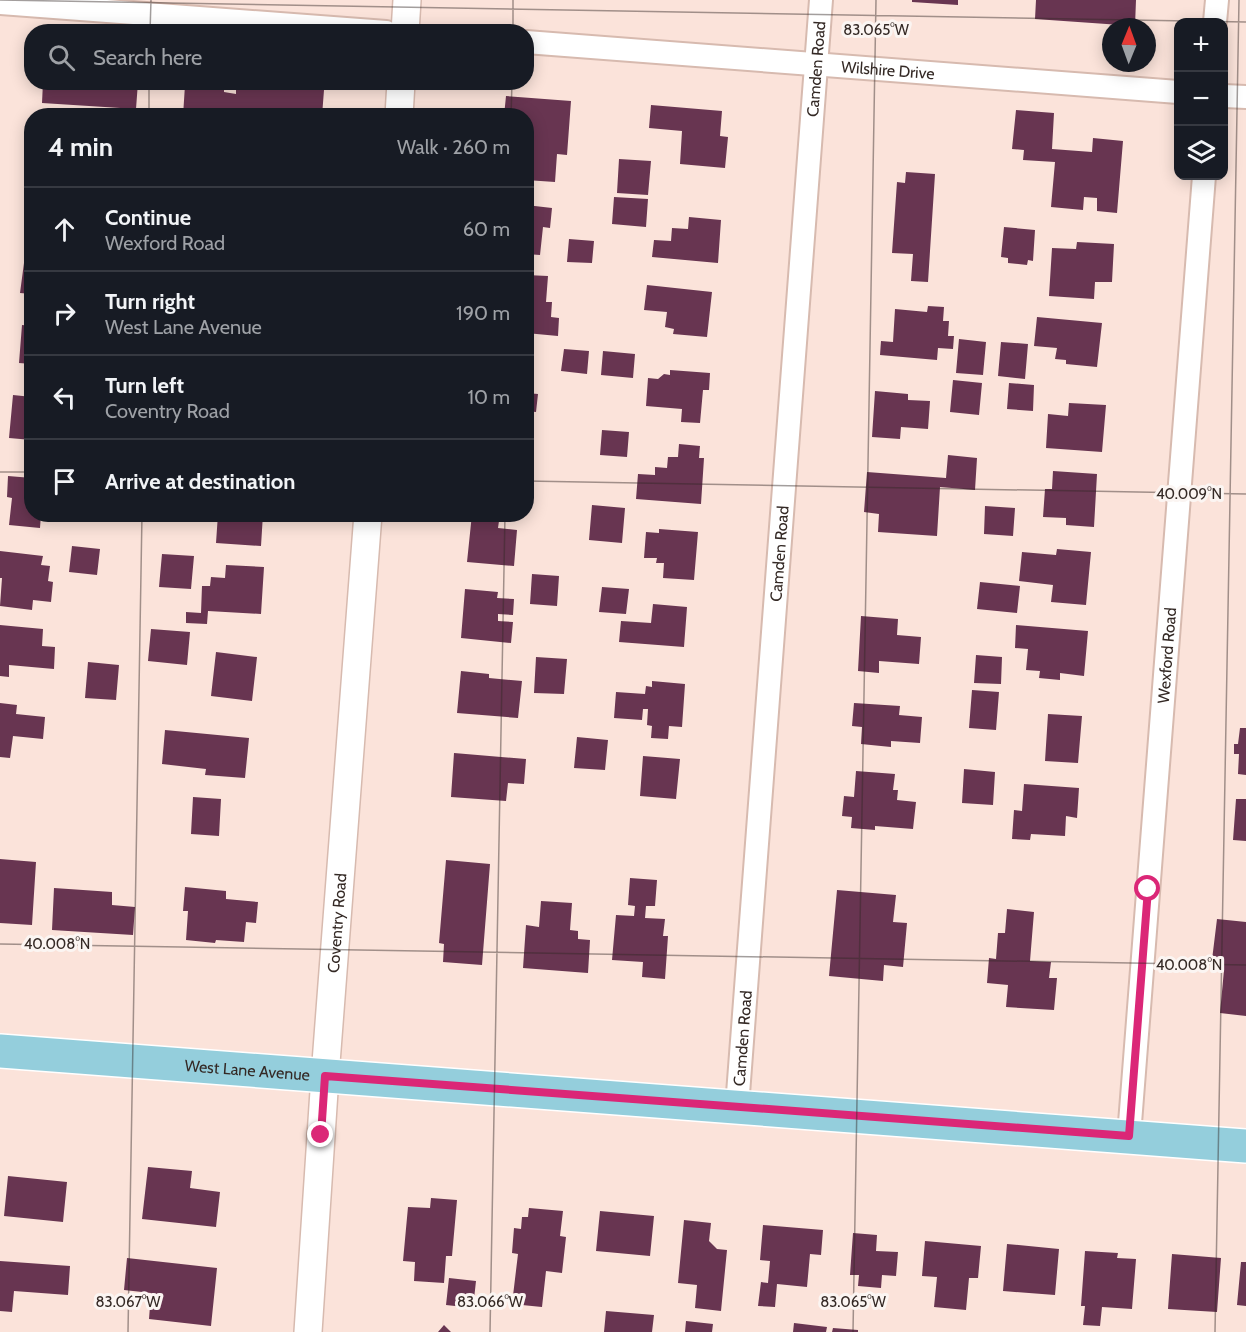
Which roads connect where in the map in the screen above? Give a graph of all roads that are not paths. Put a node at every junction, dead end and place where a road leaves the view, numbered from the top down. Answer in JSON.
{"nodes":[{"id":1,"x":407,"y":0,"type":"edge"},
{"id":2,"x":821,"y":0,"type":"edge"},
{"id":3,"x":1217,"y":0,"type":"edge"},
{"id":4,"x":0,"y":3,"type":"edge"},
{"id":5,"x":1215,"y":18,"type":"edge"},
{"id":6,"x":280,"y":24,"type":"edge"},
{"id":7,"x":406,"y":24,"type":"edge"},
{"id":8,"x":534,"y":43,"type":"edge"},
{"id":9,"x":816,"y":66,"type":"junction"},
{"id":10,"x":401,"y":90,"type":"edge"},
{"id":11,"x":1174,"y":92,"type":"edge"},
{"id":12,"x":1228,"y":96,"type":"edge"},
{"id":13,"x":1246,"y":98,"type":"edge"},
{"id":14,"x":399,"y":108,"type":"edge"},
{"id":15,"x":1204,"y":180,"type":"edge"},
{"id":16,"x":367,"y":522,"type":"edge"},
{"id":17,"x":0,"y":1051,"type":"edge"},
{"id":18,"x":325,"y":1076,"type":"junction"},
{"id":19,"x":737,"y":1107,"type":"junction"},
{"id":20,"x":1129,"y":1136,"type":"junction"},
{"id":21,"x":1246,"y":1146,"type":"edge"},
{"id":22,"x":308,"y":1332,"type":"edge"}],
"edges":[{"from":1,"to":7,"type":"street"},
{"from":2,"to":9,"type":"street","name":"Camden Road"},
{"from":3,"to":5,"type":"street"},
{"from":4,"to":6,"type":"street"},
{"from":8,"to":9,"type":"street","name":"Wilshire Drive"},
{"from":9,"to":11,"type":"street","name":"Wilshire Drive"},
{"from":9,"to":19,"type":"street","name":"Camden Road"},
{"from":10,"to":14,"type":"street"},
{"from":12,"to":13,"type":"street"},
{"from":15,"to":20,"type":"street","name":"Wexford Road"},
{"from":16,"to":18,"type":"street","name":"Coventry Road"},
{"from":17,"to":18,"type":"main road","name":"West Lane Avenue"},
{"from":18,"to":19,"type":"main road","name":"West Lane Avenue"},
{"from":18,"to":22,"type":"street","name":"Coventry Road"},
{"from":19,"to":20,"type":"main road","name":"West Lane Avenue"},
{"from":20,"to":21,"type":"main road","name":"West Lane Avenue"}]}
